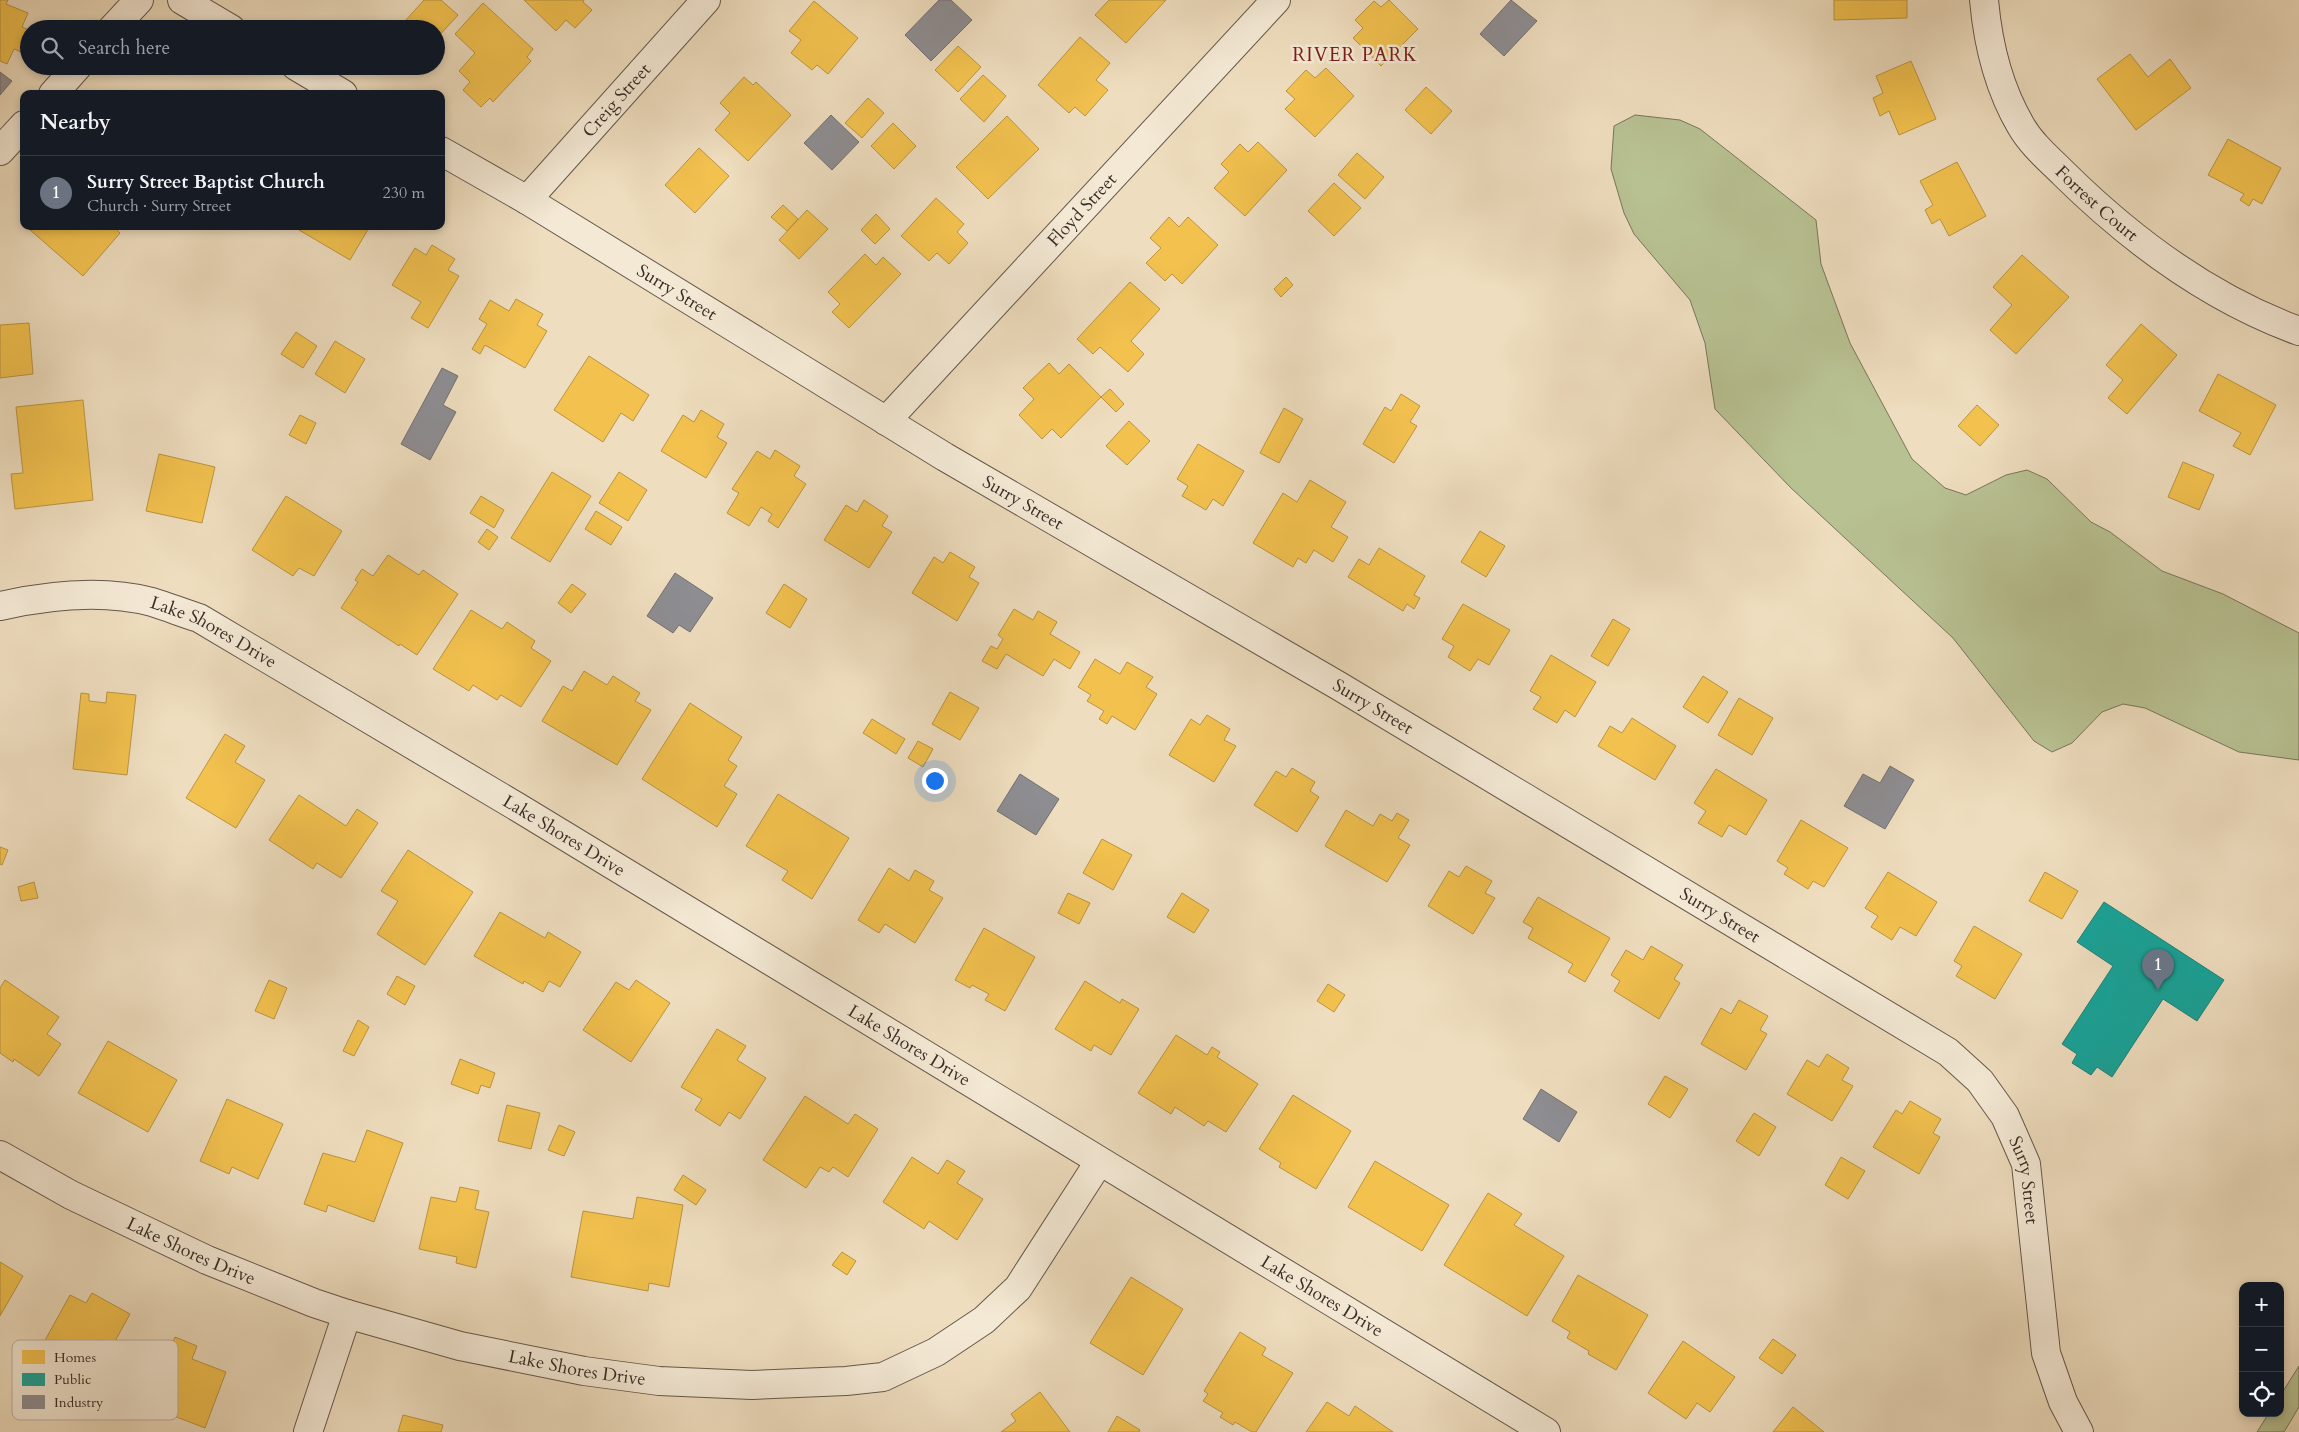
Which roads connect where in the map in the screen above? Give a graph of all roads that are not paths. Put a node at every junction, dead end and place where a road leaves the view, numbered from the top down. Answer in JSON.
{"nodes":[{"id":1,"x":138,"y":0,"type":"edge"},
{"id":2,"x":182,"y":0,"type":"edge"},
{"id":3,"x":706,"y":0,"type":"edge"},
{"id":4,"x":1276,"y":0,"type":"edge"},
{"id":5,"x":1984,"y":0,"type":"edge"},
{"id":6,"x":120,"y":20,"type":"edge"},
{"id":7,"x":216,"y":20,"type":"edge"},
{"id":8,"x":70,"y":75,"type":"edge"},
{"id":9,"x":311,"y":75,"type":"edge"},
{"id":10,"x":57,"y":90,"type":"edge"},
{"id":11,"x":336,"y":90,"type":"edge"},
{"id":12,"x":20,"y":129,"type":"edge"},
{"id":13,"x":0,"y":151,"type":"edge"},
{"id":14,"x":445,"y":153,"type":"edge"},
{"id":15,"x":526,"y":200,"type":"junction"},
{"id":16,"x":2299,"y":332,"type":"edge"},
{"id":17,"x":886,"y":421,"type":"junction"},
{"id":18,"x":0,"y":606,"type":"edge"},
{"id":19,"x":0,"y":1155,"type":"edge"},
{"id":20,"x":1099,"y":1162,"type":"junction"},
{"id":21,"x":347,"y":1314,"type":"junction"},
{"id":22,"x":308,"y":1432,"type":"edge"},
{"id":23,"x":1546,"y":1432,"type":"edge"},
{"id":24,"x":2079,"y":1432,"type":"edge"}],
"edges":[{"from":1,"to":6,"type":"street"},
{"from":2,"to":7,"type":"street"},
{"from":3,"to":15,"type":"street","name":"Creig Street"},
{"from":4,"to":17,"type":"street","name":"Floyd Street"},
{"from":5,"to":16,"type":"street","name":"Forrest Court"},
{"from":8,"to":10,"type":"street"},
{"from":9,"to":11,"type":"street"},
{"from":12,"to":13,"type":"street"},
{"from":14,"to":15,"type":"street","name":"Surry Street"},
{"from":15,"to":17,"type":"street","name":"Surry Street"},
{"from":17,"to":24,"type":"street","name":"Surry Street"},
{"from":18,"to":20,"type":"street","name":"Lake Shores Drive"},
{"from":19,"to":21,"type":"street","name":"Lake Shores Drive"},
{"from":20,"to":21,"type":"street","name":"Lake Shores Drive"},
{"from":20,"to":23,"type":"street","name":"Lake Shores Drive"},
{"from":21,"to":22,"type":"street"}]}
